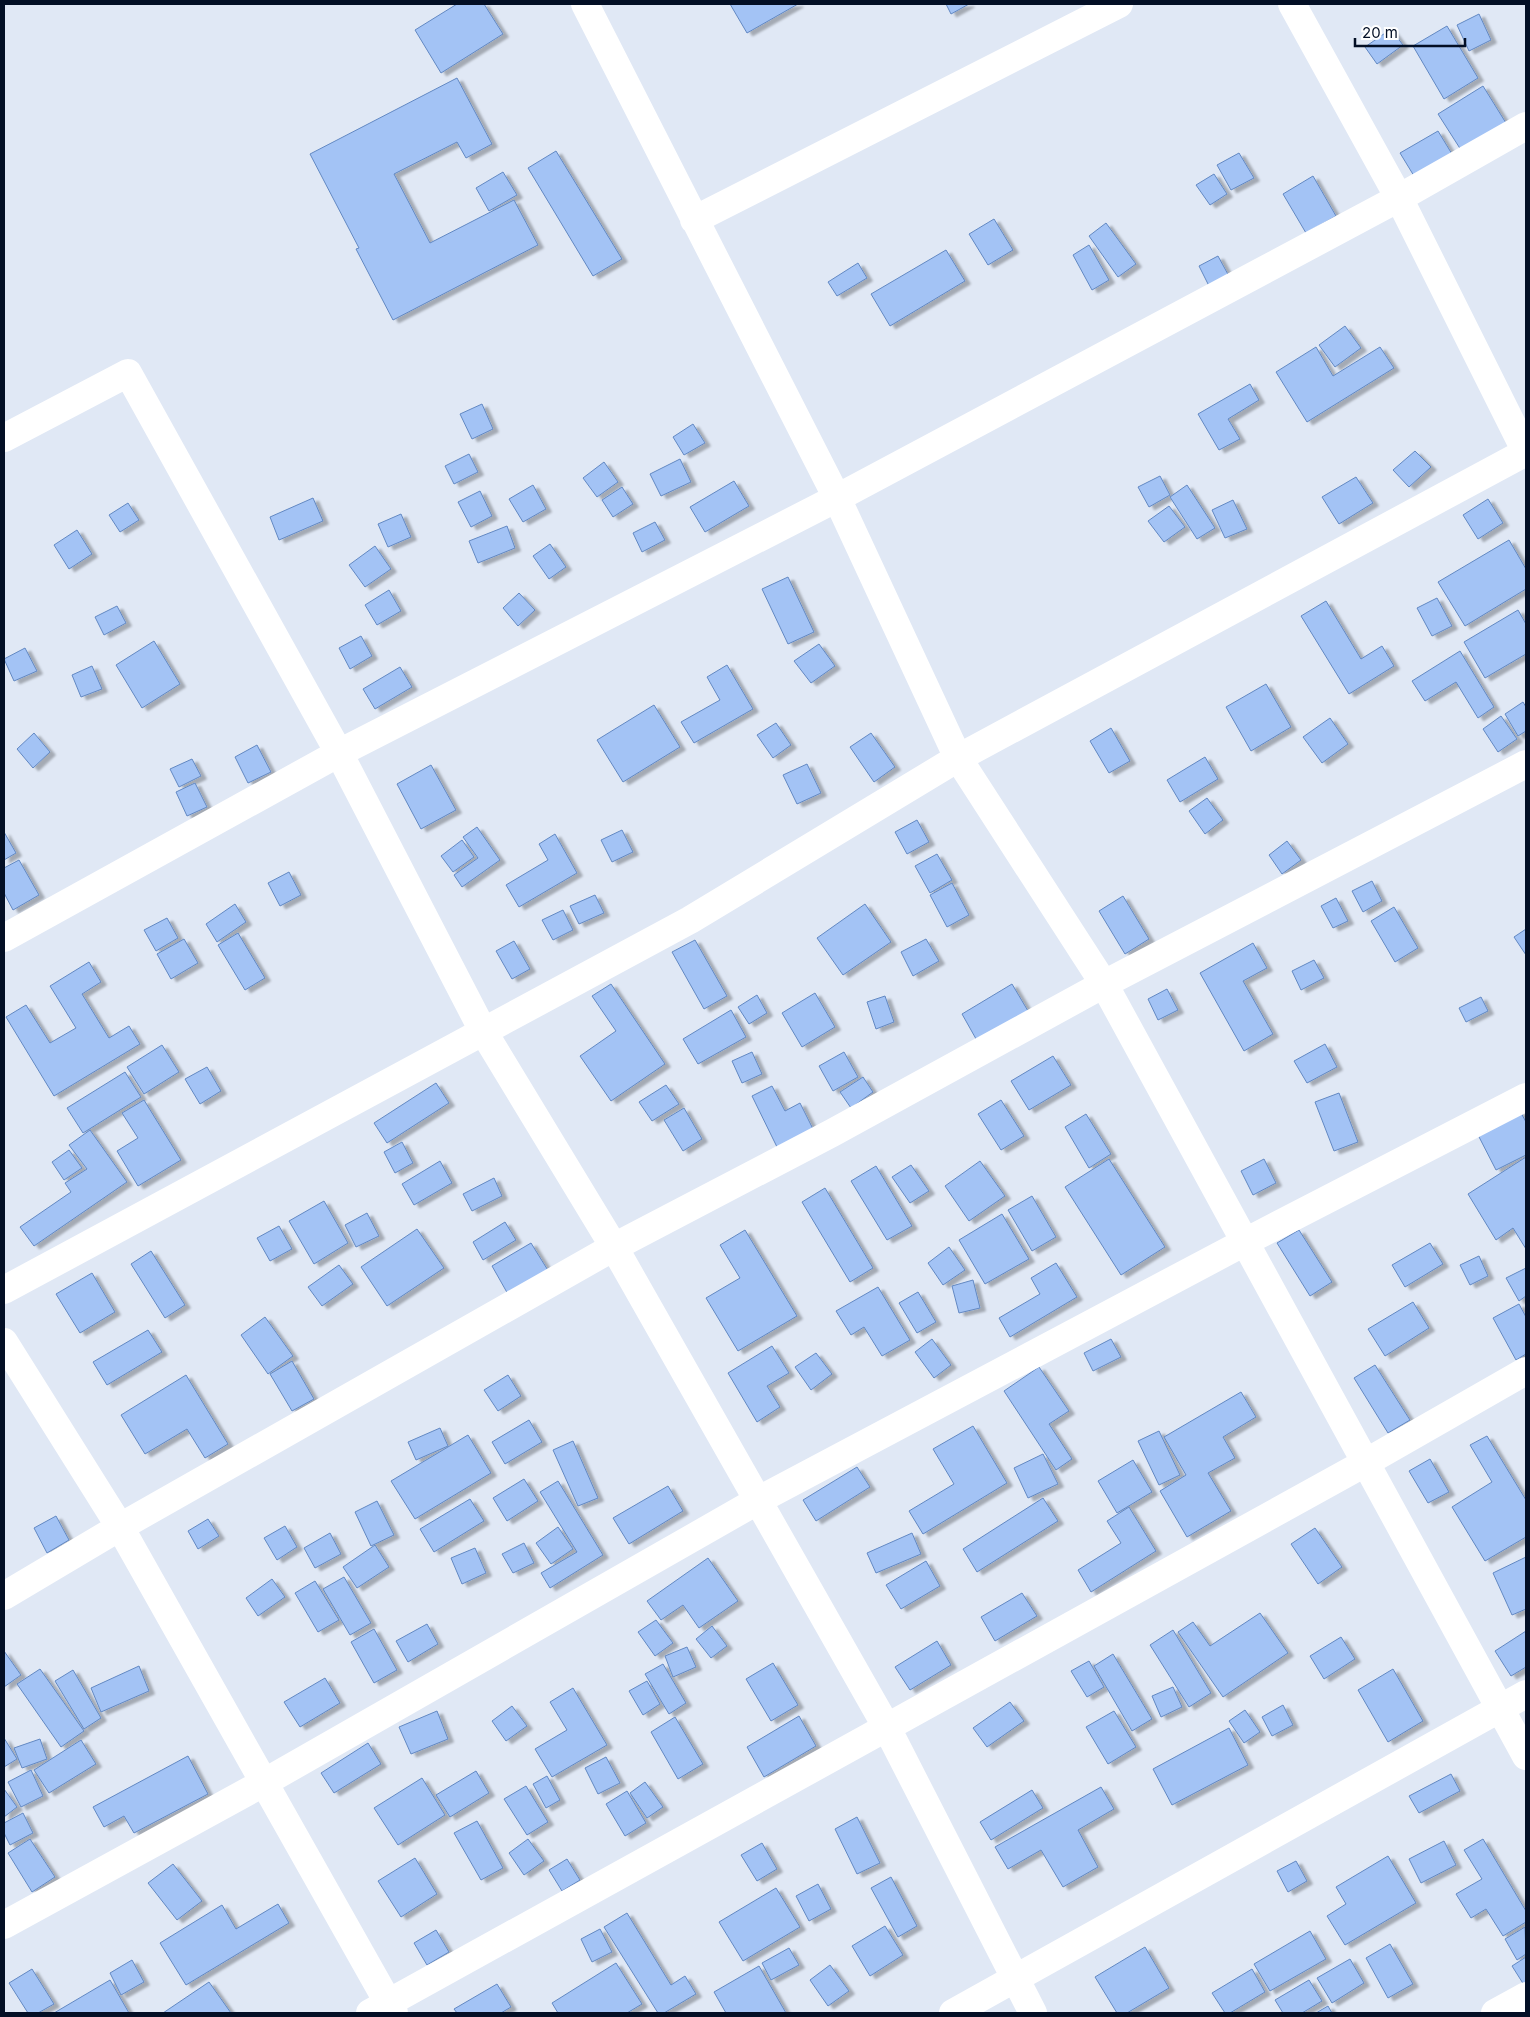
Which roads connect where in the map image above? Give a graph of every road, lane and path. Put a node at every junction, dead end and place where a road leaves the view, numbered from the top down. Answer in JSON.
{"nodes":[{"id":1,"x":585,"y":4,"type":"edge"},
{"id":2,"x":1119,"y":4,"type":"edge"},
{"id":3,"x":1292,"y":4,"type":"edge"},
{"id":4,"x":1526,"y":126,"type":"edge"},
{"id":5,"x":1399,"y":198,"type":"junction"},
{"id":6,"x":694,"y":220,"type":"junction"},
{"id":7,"x":4,"y":438,"type":"edge"},
{"id":8,"x":837,"y":498,"type":"junction"},
{"id":9,"x":339,"y":753,"type":"junction"},
{"id":10,"x":958,"y":758,"type":"junction"},
{"id":11,"x":1526,"y":764,"type":"edge"},
{"id":12,"x":4,"y":938,"type":"edge"},
{"id":13,"x":1104,"y":984,"type":"junction"},
{"id":14,"x":483,"y":1031,"type":"junction"},
{"id":15,"x":1526,"y":1097,"type":"edge"},
{"id":16,"x":1245,"y":1242,"type":"junction"},
{"id":17,"x":614,"y":1247,"type":"junction"},
{"id":18,"x":4,"y":1290,"type":"edge"},
{"id":19,"x":4,"y":1342,"type":"edge"},
{"id":20,"x":1526,"y":1371,"type":"edge"},
{"id":21,"x":1365,"y":1462,"type":"junction"},
{"id":22,"x":757,"y":1501,"type":"junction"},
{"id":23,"x":120,"y":1527,"type":"junction"},
{"id":24,"x":4,"y":1596,"type":"edge"},
{"id":25,"x":1526,"y":1694,"type":"edge"},
{"id":26,"x":1500,"y":1708,"type":"junction"},
{"id":27,"x":886,"y":1726,"type":"junction"},
{"id":28,"x":1526,"y":1756,"type":"edge"},
{"id":29,"x":265,"y":1782,"type":"junction"},
{"id":30,"x":4,"y":1925,"type":"edge"},
{"id":31,"x":1016,"y":1978,"type":"junction"},
{"id":32,"x":1526,"y":1996,"type":"edge"},
{"id":33,"x":384,"y":2010,"type":"edge"},
{"id":34,"x":953,"y":2013,"type":"edge"},
{"id":35,"x":1034,"y":2013,"type":"edge"},
{"id":36,"x":1496,"y":2013,"type":"edge"}],
"edges":[{"from":1,"to":6,"type":"street"},
{"from":2,"to":6,"type":"street"},
{"from":3,"to":5,"type":"street"},
{"from":4,"to":5,"type":"street"},
{"from":5,"to":8,"type":"street"},
{"from":5,"to":10,"type":"street"},
{"from":6,"to":8,"type":"street"},
{"from":7,"to":9,"type":"street"},
{"from":8,"to":9,"type":"street"},
{"from":8,"to":10,"type":"street"},
{"from":9,"to":12,"type":"street"},
{"from":9,"to":14,"type":"street"},
{"from":10,"to":13,"type":"street"},
{"from":10,"to":14,"type":"street"},
{"from":11,"to":13,"type":"street"},
{"from":13,"to":16,"type":"street"},
{"from":13,"to":17,"type":"street"},
{"from":14,"to":17,"type":"street"},
{"from":14,"to":18,"type":"street"},
{"from":15,"to":16,"type":"street"},
{"from":16,"to":21,"type":"street"},
{"from":16,"to":22,"type":"street"},
{"from":17,"to":22,"type":"street"},
{"from":17,"to":23,"type":"street"},
{"from":19,"to":23,"type":"street"},
{"from":20,"to":21,"type":"street"},
{"from":21,"to":26,"type":"street"},
{"from":21,"to":27,"type":"street"},
{"from":22,"to":27,"type":"street"},
{"from":22,"to":29,"type":"street"},
{"from":23,"to":24,"type":"street"},
{"from":23,"to":29,"type":"street"},
{"from":25,"to":26,"type":"street"},
{"from":26,"to":28,"type":"street"},
{"from":26,"to":31,"type":"street"},
{"from":27,"to":31,"type":"street"},
{"from":27,"to":33,"type":"street"},
{"from":29,"to":30,"type":"street"},
{"from":29,"to":33,"type":"street"},
{"from":31,"to":34,"type":"street"},
{"from":31,"to":35,"type":"street"},
{"from":32,"to":36,"type":"street"}]}
